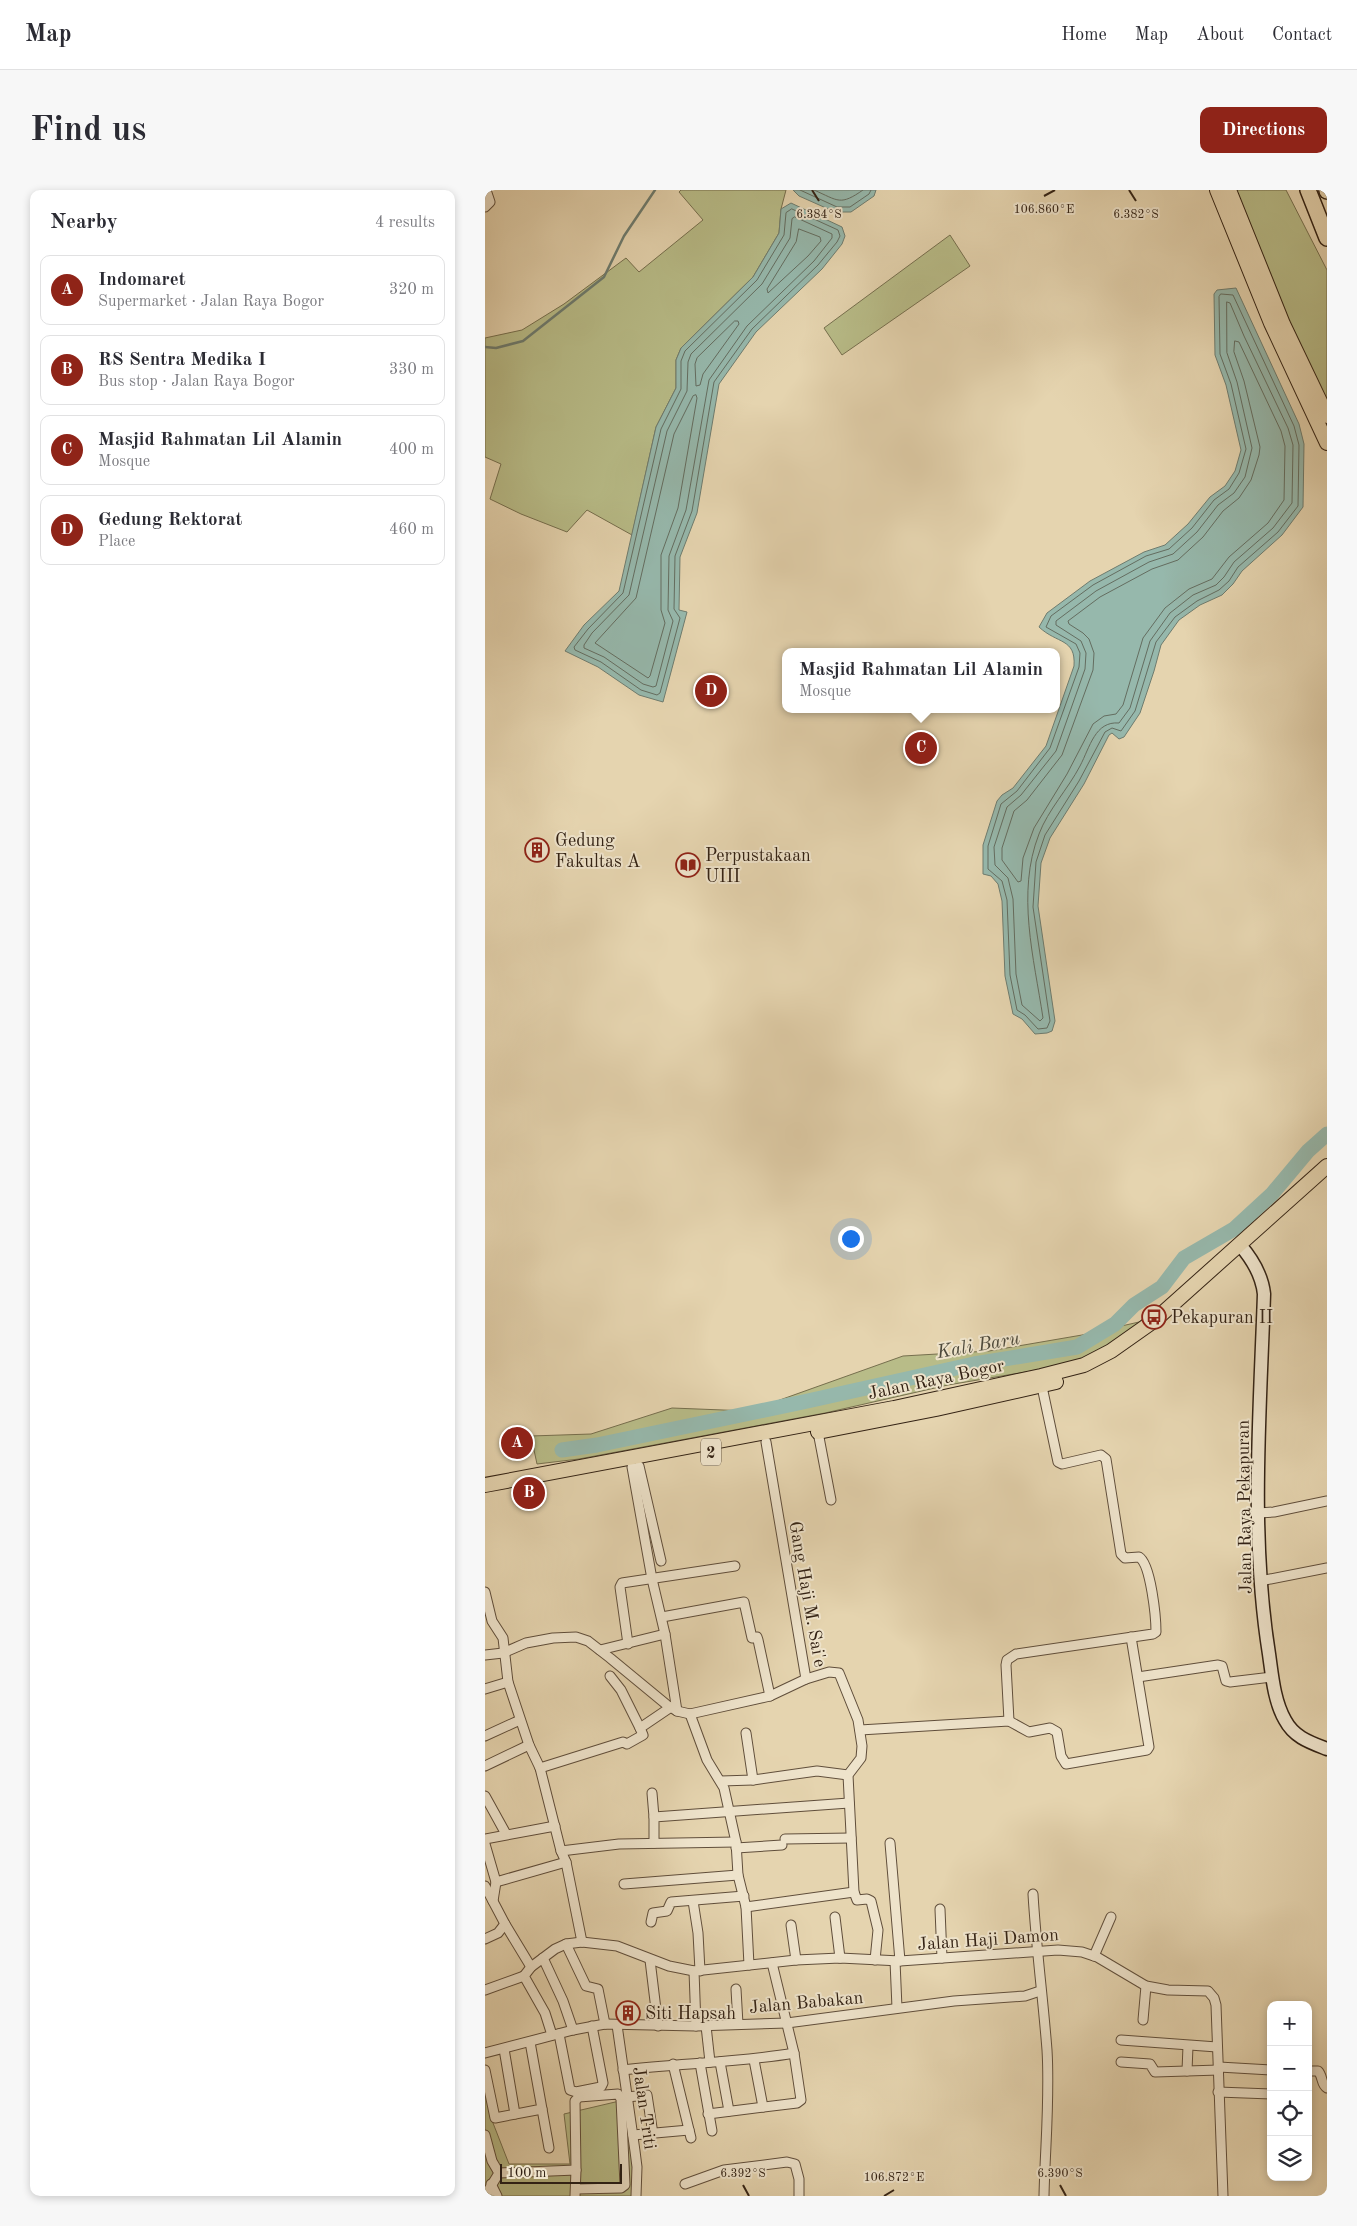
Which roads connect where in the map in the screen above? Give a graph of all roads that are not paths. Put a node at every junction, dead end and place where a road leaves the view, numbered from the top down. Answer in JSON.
{"nodes":[{"id":1,"x":486,"y":190,"type":"edge"},
{"id":2,"x":1217,"y":190,"type":"edge"},
{"id":3,"x":1229,"y":190,"type":"edge"},
{"id":4,"x":1308,"y":190,"type":"edge"},
{"id":5,"x":485,"y":207,"type":"edge"},
{"id":6,"x":1327,"y":238,"type":"edge"},
{"id":7,"x":1327,"y":416,"type":"edge"},
{"id":8,"x":1327,"y":443,"type":"edge"},
{"id":9,"x":1327,"y":1166,"type":"edge"},
{"id":10,"x":1327,"y":1177,"type":"edge"},
{"id":11,"x":1243,"y":1249,"type":"junction"},
{"id":12,"x":1041,"y":1381,"type":"junction"},
{"id":13,"x":842,"y":1423,"type":"junction"},
{"id":14,"x":818,"y":1432,"type":"junction"},
{"id":15,"x":765,"y":1442,"type":"junction"},
{"id":16,"x":635,"y":1466,"type":"junction"},
{"id":17,"x":485,"y":1485,"type":"edge"},
{"id":18,"x":485,"y":1494,"type":"edge"},
{"id":19,"x":831,"y":1500,"type":"dead end"},
{"id":20,"x":1327,"y":1501,"type":"edge"},
{"id":21,"x":1259,"y":1513,"type":"junction"},
{"id":22,"x":661,"y":1561,"type":"dead end"},
{"id":23,"x":735,"y":1566,"type":"dead end"},
{"id":24,"x":1327,"y":1568,"type":"edge"},
{"id":25,"x":652,"y":1579,"type":"junction"},
{"id":26,"x":1260,"y":1581,"type":"junction"},
{"id":27,"x":485,"y":1592,"type":"edge"},
{"id":28,"x":662,"y":1617,"type":"junction"},
{"id":29,"x":485,"y":1628,"type":"edge"},
{"id":30,"x":495,"y":1628,"type":"junction"},
{"id":31,"x":665,"y":1634,"type":"junction"},
{"id":32,"x":1131,"y":1637,"type":"junction"},
{"id":33,"x":628,"y":1644,"type":"junction"},
{"id":34,"x":600,"y":1650,"type":"junction"},
{"id":35,"x":503,"y":1653,"type":"junction"},
{"id":36,"x":485,"y":1654,"type":"edge"},
{"id":37,"x":610,"y":1676,"type":"dead end"},
{"id":38,"x":1138,"y":1677,"type":"junction"},
{"id":39,"x":1273,"y":1677,"type":"junction"},
{"id":40,"x":806,"y":1679,"type":"junction"},
{"id":41,"x":508,"y":1682,"type":"junction"},
{"id":42,"x":485,"y":1690,"type":"edge"},
{"id":43,"x":770,"y":1696,"type":"junction"},
{"id":44,"x":674,"y":1709,"type":"junction"},
{"id":45,"x":690,"y":1714,"type":"junction"},
{"id":46,"x":521,"y":1720,"type":"junction"},
{"id":47,"x":1009,"y":1721,"type":"junction"},
{"id":48,"x":640,"y":1728,"type":"junction"},
{"id":49,"x":860,"y":1730,"type":"junction"},
{"id":50,"x":746,"y":1733,"type":"dead end"},
{"id":51,"x":485,"y":1736,"type":"edge"},
{"id":52,"x":529,"y":1745,"type":"junction"},
{"id":53,"x":1327,"y":1748,"type":"edge"},
{"id":54,"x":485,"y":1766,"type":"edge"},
{"id":55,"x":540,"y":1768,"type":"junction"},
{"id":56,"x":848,"y":1775,"type":"junction"},
{"id":57,"x":753,"y":1780,"type":"junction"},
{"id":58,"x":721,"y":1781,"type":"junction"},
{"id":59,"x":652,"y":1793,"type":"dead end"},
{"id":60,"x":485,"y":1796,"type":"edge"},
{"id":61,"x":849,"y":1803,"type":"junction"},
{"id":62,"x":728,"y":1813,"type":"junction"},
{"id":63,"x":654,"y":1817,"type":"junction"},
{"id":64,"x":555,"y":1826,"type":"junction"},
{"id":65,"x":506,"y":1834,"type":"junction"},
{"id":66,"x":851,"y":1838,"type":"junction"},
{"id":67,"x":485,"y":1839,"type":"edge"},
{"id":68,"x":655,"y":1843,"type":"junction"},
{"id":69,"x":890,"y":1843,"type":"dead end"},
{"id":70,"x":485,"y":1844,"type":"edge"},
{"id":71,"x":736,"y":1845,"type":"junction"},
{"id":72,"x":561,"y":1851,"type":"junction"},
{"id":73,"x":566,"y":1862,"type":"junction"},
{"id":74,"x":738,"y":1875,"type":"junction"},
{"id":75,"x":496,"y":1882,"type":"junction"},
{"id":76,"x":624,"y":1884,"type":"dead end"},
{"id":77,"x":485,"y":1886,"type":"edge"},
{"id":78,"x":854,"y":1892,"type":"junction"},
{"id":79,"x":1033,"y":1894,"type":"dead end"},
{"id":80,"x":744,"y":1896,"type":"junction"},
{"id":81,"x":693,"y":1901,"type":"junction"},
{"id":82,"x":493,"y":1902,"type":"junction"},
{"id":83,"x":746,"y":1907,"type":"junction"},
{"id":84,"x":939,"y":1909,"type":"dead end"},
{"id":85,"x":835,"y":1917,"type":"dead end"},
{"id":86,"x":1111,"y":1917,"type":"dead end"},
{"id":87,"x":651,"y":1922,"type":"dead end"},
{"id":88,"x":505,"y":1924,"type":"junction"},
{"id":89,"x":791,"y":1925,"type":"dead end"},
{"id":90,"x":485,"y":1939,"type":"edge"},
{"id":91,"x":582,"y":1942,"type":"junction"},
{"id":92,"x":566,"y":1944,"type":"junction"},
{"id":93,"x":1036,"y":1951,"type":"junction"},
{"id":94,"x":1094,"y":1956,"type":"junction"},
{"id":95,"x":543,"y":1958,"type":"junction"},
{"id":96,"x":840,"y":1958,"type":"junction"},
{"id":97,"x":942,"y":1958,"type":"junction"},
{"id":98,"x":650,"y":1960,"type":"junction"},
{"id":99,"x":796,"y":1960,"type":"junction"},
{"id":100,"x":875,"y":1960,"type":"junction"},
{"id":101,"x":897,"y":1961,"type":"junction"},
{"id":102,"x":772,"y":1963,"type":"junction"},
{"id":103,"x":749,"y":1965,"type":"junction"},
{"id":104,"x":531,"y":1967,"type":"junction"},
{"id":105,"x":697,"y":1971,"type":"junction"},
{"id":106,"x":524,"y":1976,"type":"junction"},
{"id":107,"x":1147,"y":1986,"type":"junction"},
{"id":108,"x":736,"y":1989,"type":"dead end"},
{"id":109,"x":485,"y":1990,"type":"edge"},
{"id":110,"x":1040,"y":1991,"type":"junction"},
{"id":111,"x":897,"y":2008,"type":"junction"},
{"id":112,"x":1143,"y":2020,"type":"dead end"},
{"id":113,"x":605,"y":2024,"type":"junction"},
{"id":114,"x":738,"y":2024,"type":"junction"},
{"id":115,"x":787,"y":2024,"type":"junction"},
{"id":116,"x":617,"y":2025,"type":"junction"},
{"id":117,"x":592,"y":2026,"type":"junction"},
{"id":118,"x":658,"y":2026,"type":"junction"},
{"id":119,"x":696,"y":2026,"type":"junction"},
{"id":120,"x":707,"y":2026,"type":"junction"},
{"id":121,"x":573,"y":2030,"type":"junction"},
{"id":122,"x":556,"y":2035,"type":"junction"},
{"id":123,"x":1121,"y":2040,"type":"dead end"},
{"id":124,"x":530,"y":2042,"type":"junction"},
{"id":125,"x":1188,"y":2046,"type":"junction"},
{"id":126,"x":1217,"y":2046,"type":"junction"},
{"id":127,"x":504,"y":2048,"type":"junction"},
{"id":128,"x":485,"y":2053,"type":"edge"},
{"id":129,"x":794,"y":2053,"type":"junction"},
{"id":130,"x":754,"y":2060,"type":"junction"},
{"id":131,"x":709,"y":2062,"type":"junction"},
{"id":132,"x":720,"y":2062,"type":"junction"},
{"id":133,"x":1121,"y":2062,"type":"dead end"},
{"id":134,"x":699,"y":2063,"type":"junction"},
{"id":135,"x":673,"y":2064,"type":"junction"},
{"id":136,"x":1219,"y":2069,"type":"junction"},
{"id":137,"x":485,"y":2070,"type":"edge"},
{"id":138,"x":623,"y":2070,"type":"junction"},
{"id":139,"x":1267,"y":2070,"type":"edge"},
{"id":140,"x":1187,"y":2071,"type":"junction"},
{"id":141,"x":1312,"y":2071,"type":"edge"},
{"id":142,"x":1327,"y":2088,"type":"edge"},
{"id":143,"x":1218,"y":2092,"type":"junction"},
{"id":144,"x":1267,"y":2094,"type":"edge"},
{"id":145,"x":627,"y":2097,"type":"junction"},
{"id":146,"x":763,"y":2106,"type":"junction"},
{"id":147,"x":542,"y":2109,"type":"junction"},
{"id":148,"x":729,"y":2111,"type":"junction"},
{"id":149,"x":515,"y":2114,"type":"junction"},
{"id":150,"x":708,"y":2114,"type":"junction"},
{"id":151,"x":712,"y":2131,"type":"dead end"},
{"id":152,"x":653,"y":2134,"type":"junction"},
{"id":153,"x":485,"y":2135,"type":"edge"},
{"id":154,"x":633,"y":2135,"type":"junction"},
{"id":155,"x":549,"y":2148,"type":"dead end"},
{"id":156,"x":575,"y":2170,"type":"junction"},
{"id":157,"x":499,"y":2173,"type":"junction"},
{"id":158,"x":488,"y":2184,"type":"edge"},
{"id":159,"x":685,"y":2184,"type":"dead end"},
{"id":160,"x":576,"y":2192,"type":"edge"},
{"id":161,"x":485,"y":2196,"type":"edge"},
{"id":162,"x":497,"y":2196,"type":"edge"},
{"id":163,"x":636,"y":2196,"type":"edge"},
{"id":164,"x":799,"y":2196,"type":"edge"},
{"id":165,"x":1044,"y":2196,"type":"edge"},
{"id":166,"x":1223,"y":2196,"type":"edge"}],
"edges":[{"from":1,"to":5,"type":"street"},
{"from":2,"to":8,"type":"highway"},
{"from":3,"to":7,"type":"highway"},
{"from":4,"to":6,"type":"highway"},
{"from":9,"to":11,"type":"highway","name":"Jalan Raya Bogor","number":"2"},
{"from":10,"to":11,"type":"highway","name":"Jalan Raya Bogor","number":"2"},
{"from":11,"to":12,"type":"highway","name":"Jalan Raya Bogor","number":"2"},
{"from":11,"to":21,"type":"main road","name":"Jalan Raya Pekapuran"},
{"from":12,"to":13,"type":"highway","name":"Jalan Raya Bogor","number":"2"},
{"from":12,"to":32,"type":"street"},
{"from":13,"to":14,"type":"highway","name":"Jalan Raya Bogor","number":"2"},
{"from":13,"to":17,"type":"highway","name":"Jalan Raya Bogor","number":"2"},
{"from":14,"to":15,"type":"highway","name":"Jalan Raya Bogor","number":"2"},
{"from":14,"to":19,"type":"street"},
{"from":15,"to":16,"type":"highway","name":"Jalan Raya Bogor","number":"2"},
{"from":15,"to":40,"type":"street","name":"Gang Haji M. Sai'e"},
{"from":16,"to":18,"type":"highway","name":"Jalan Raya Bogor","number":"2"},
{"from":16,"to":22,"type":"street"},
{"from":16,"to":25,"type":"street"},
{"from":20,"to":21,"type":"street"},
{"from":21,"to":26,"type":"main road","name":"Jalan Raya Pekapuran"},
{"from":23,"to":25,"type":"street"},
{"from":24,"to":26,"type":"street"},
{"from":25,"to":28,"type":"street"},
{"from":25,"to":33,"type":"street"},
{"from":26,"to":39,"type":"main road","name":"Jalan Raya Pekapuran"},
{"from":27,"to":30,"type":"street"},
{"from":28,"to":31,"type":"street"},
{"from":28,"to":43,"type":"street"},
{"from":29,"to":30,"type":"street"},
{"from":30,"to":35,"type":"street"},
{"from":31,"to":33,"type":"street"},
{"from":31,"to":44,"type":"street"},
{"from":32,"to":38,"type":"street"},
{"from":32,"to":47,"type":"street"},
{"from":33,"to":34,"type":"street"},
{"from":34,"to":35,"type":"street"},
{"from":34,"to":44,"type":"street"},
{"from":35,"to":36,"type":"street"},
{"from":35,"to":41,"type":"street"},
{"from":37,"to":48,"type":"street"},
{"from":38,"to":39,"type":"street"},
{"from":38,"to":47,"type":"street"},
{"from":39,"to":53,"type":"main road","name":"Jalan Raya Pekapuran"},
{"from":40,"to":43,"type":"street","name":"Gang Haji M. Sai'e"},
{"from":40,"to":49,"type":"street"},
{"from":41,"to":42,"type":"street"},
{"from":41,"to":46,"type":"street"},
{"from":43,"to":45,"type":"street","name":"Gang Haji M. Sai'e"},
{"from":44,"to":45,"type":"street","name":"Gang Haji M. Sai'e"},
{"from":44,"to":48,"type":"street"},
{"from":45,"to":58,"type":"street"},
{"from":46,"to":51,"type":"street"},
{"from":46,"to":52,"type":"street"},
{"from":47,"to":49,"type":"street"},
{"from":48,"to":55,"type":"street"},
{"from":49,"to":56,"type":"street"},
{"from":50,"to":57,"type":"street"},
{"from":52,"to":54,"type":"street"},
{"from":52,"to":55,"type":"street"},
{"from":55,"to":64,"type":"street"},
{"from":56,"to":57,"type":"street"},
{"from":56,"to":61,"type":"street"},
{"from":57,"to":58,"type":"street"},
{"from":58,"to":62,"type":"street"},
{"from":59,"to":63,"type":"street"},
{"from":60,"to":65,"type":"street"},
{"from":61,"to":62,"type":"street"},
{"from":61,"to":66,"type":"street"},
{"from":62,"to":63,"type":"street"},
{"from":62,"to":71,"type":"street"},
{"from":63,"to":68,"type":"street"},
{"from":64,"to":65,"type":"street"},
{"from":64,"to":72,"type":"street"},
{"from":65,"to":67,"type":"street"},
{"from":66,"to":71,"type":"street"},
{"from":66,"to":78,"type":"street"},
{"from":68,"to":71,"type":"street"},
{"from":68,"to":72,"type":"street"},
{"from":69,"to":101,"type":"street"},
{"from":70,"to":75,"type":"street"},
{"from":71,"to":74,"type":"street"},
{"from":72,"to":73,"type":"street"},
{"from":73,"to":75,"type":"street"},
{"from":73,"to":91,"type":"street"},
{"from":74,"to":76,"type":"street"},
{"from":74,"to":80,"type":"street"},
{"from":75,"to":82,"type":"street"},
{"from":77,"to":82,"type":"street"},
{"from":78,"to":83,"type":"street"},
{"from":78,"to":100,"type":"street"},
{"from":79,"to":93,"type":"street"},
{"from":80,"to":81,"type":"street"},
{"from":80,"to":83,"type":"street"},
{"from":81,"to":87,"type":"street"},
{"from":81,"to":105,"type":"street"},
{"from":82,"to":88,"type":"street"},
{"from":83,"to":103,"type":"street"},
{"from":84,"to":97,"type":"street"},
{"from":85,"to":96,"type":"street"},
{"from":86,"to":94,"type":"street"},
{"from":88,"to":90,"type":"street"},
{"from":88,"to":104,"type":"street"},
{"from":89,"to":99,"type":"street"},
{"from":91,"to":92,"type":"street"},
{"from":91,"to":98,"type":"street"},
{"from":92,"to":95,"type":"street"},
{"from":92,"to":113,"type":"street"},
{"from":93,"to":94,"type":"street","name":"Jalan Haji Damon"},
{"from":93,"to":97,"type":"street","name":"Jalan Haji Damon"},
{"from":93,"to":110,"type":"street"},
{"from":94,"to":107,"type":"street","name":"Jalan Haji Damon"},
{"from":95,"to":104,"type":"street"},
{"from":95,"to":121,"type":"street"},
{"from":96,"to":99,"type":"street","name":"Jalan Haji Damon"},
{"from":96,"to":100,"type":"street","name":"Jalan Haji Damon"},
{"from":97,"to":101,"type":"street","name":"Jalan Haji Damon"},
{"from":98,"to":105,"type":"street"},
{"from":98,"to":118,"type":"street"},
{"from":99,"to":102,"type":"street"},
{"from":100,"to":101,"type":"street","name":"Jalan Haji Damon"},
{"from":101,"to":111,"type":"street"},
{"from":102,"to":103,"type":"street"},
{"from":102,"to":115,"type":"street"},
{"from":103,"to":105,"type":"street"},
{"from":104,"to":106,"type":"street"},
{"from":105,"to":119,"type":"street"},
{"from":106,"to":109,"type":"street"},
{"from":106,"to":122,"type":"street"},
{"from":107,"to":112,"type":"street"},
{"from":107,"to":126,"type":"street","name":"Jalan Haji Damon"},
{"from":108,"to":114,"type":"street"},
{"from":110,"to":111,"type":"street","name":"Jalan Babakan"},
{"from":110,"to":165,"type":"street"},
{"from":111,"to":115,"type":"street","name":"Jalan Babakan"},
{"from":113,"to":116,"type":"street","name":"Jalan Babakan"},
{"from":113,"to":117,"type":"street","name":"Jalan Babakan"},
{"from":114,"to":115,"type":"street","name":"Jalan Babakan"},
{"from":114,"to":120,"type":"street","name":"Jalan Babakan"},
{"from":115,"to":129,"type":"street"},
{"from":116,"to":118,"type":"street","name":"Jalan Babakan"},
{"from":116,"to":138,"type":"street","name":"Jalan Triti"},
{"from":117,"to":121,"type":"street","name":"Jalan Babakan"},
{"from":117,"to":122,"type":"street"},
{"from":118,"to":119,"type":"street","name":"Jalan Babakan"},
{"from":119,"to":120,"type":"street","name":"Jalan Babakan"},
{"from":120,"to":131,"type":"street"},
{"from":121,"to":122,"type":"street","name":"Jalan Babakan"},
{"from":122,"to":124,"type":"street","name":"Jalan Babakan"},
{"from":123,"to":125,"type":"street"},
{"from":124,"to":127,"type":"street","name":"Jalan Babakan"},
{"from":124,"to":147,"type":"street"},
{"from":125,"to":126,"type":"street"},
{"from":125,"to":140,"type":"street"},
{"from":126,"to":136,"type":"street","name":"Jalan Haji Damon"},
{"from":127,"to":128,"type":"street","name":"Jalan Babakan"},
{"from":127,"to":149,"type":"street"},
{"from":129,"to":130,"type":"street"},
{"from":129,"to":146,"type":"street"},
{"from":130,"to":132,"type":"street"},
{"from":130,"to":146,"type":"street"},
{"from":131,"to":132,"type":"street"},
{"from":131,"to":134,"type":"street"},
{"from":132,"to":148,"type":"street"},
{"from":133,"to":140,"type":"street"},
{"from":134,"to":135,"type":"street"},
{"from":134,"to":150,"type":"street"},
{"from":135,"to":138,"type":"street"},
{"from":135,"to":152,"type":"street"},
{"from":136,"to":139,"type":"street"},
{"from":136,"to":140,"type":"street"},
{"from":136,"to":143,"type":"street","name":"Jalan Haji Damon"},
{"from":137,"to":149,"type":"street"},
{"from":138,"to":145,"type":"street","name":"Jalan Triti"},
{"from":141,"to":142,"type":"street"},
{"from":143,"to":144,"type":"street"},
{"from":143,"to":166,"type":"street","name":"Jalan Haji Damon"},
{"from":145,"to":152,"type":"street"},
{"from":145,"to":154,"type":"street","name":"Jalan Triti"},
{"from":146,"to":148,"type":"street"},
{"from":147,"to":149,"type":"street"},
{"from":147,"to":155,"type":"street"},
{"from":148,"to":150,"type":"street"},
{"from":150,"to":151,"type":"street"},
{"from":152,"to":154,"type":"street"},
{"from":153,"to":157,"type":"street"},
{"from":154,"to":163,"type":"street","name":"Jalan Triti"},
{"from":156,"to":157,"type":"street"},
{"from":156,"to":160,"type":"street"},
{"from":156,"to":160,"type":"street"},
{"from":157,"to":158,"type":"street"},
{"from":158,"to":161,"type":"street"},
{"from":158,"to":162,"type":"street"},
{"from":159,"to":164,"type":"street"}]}
